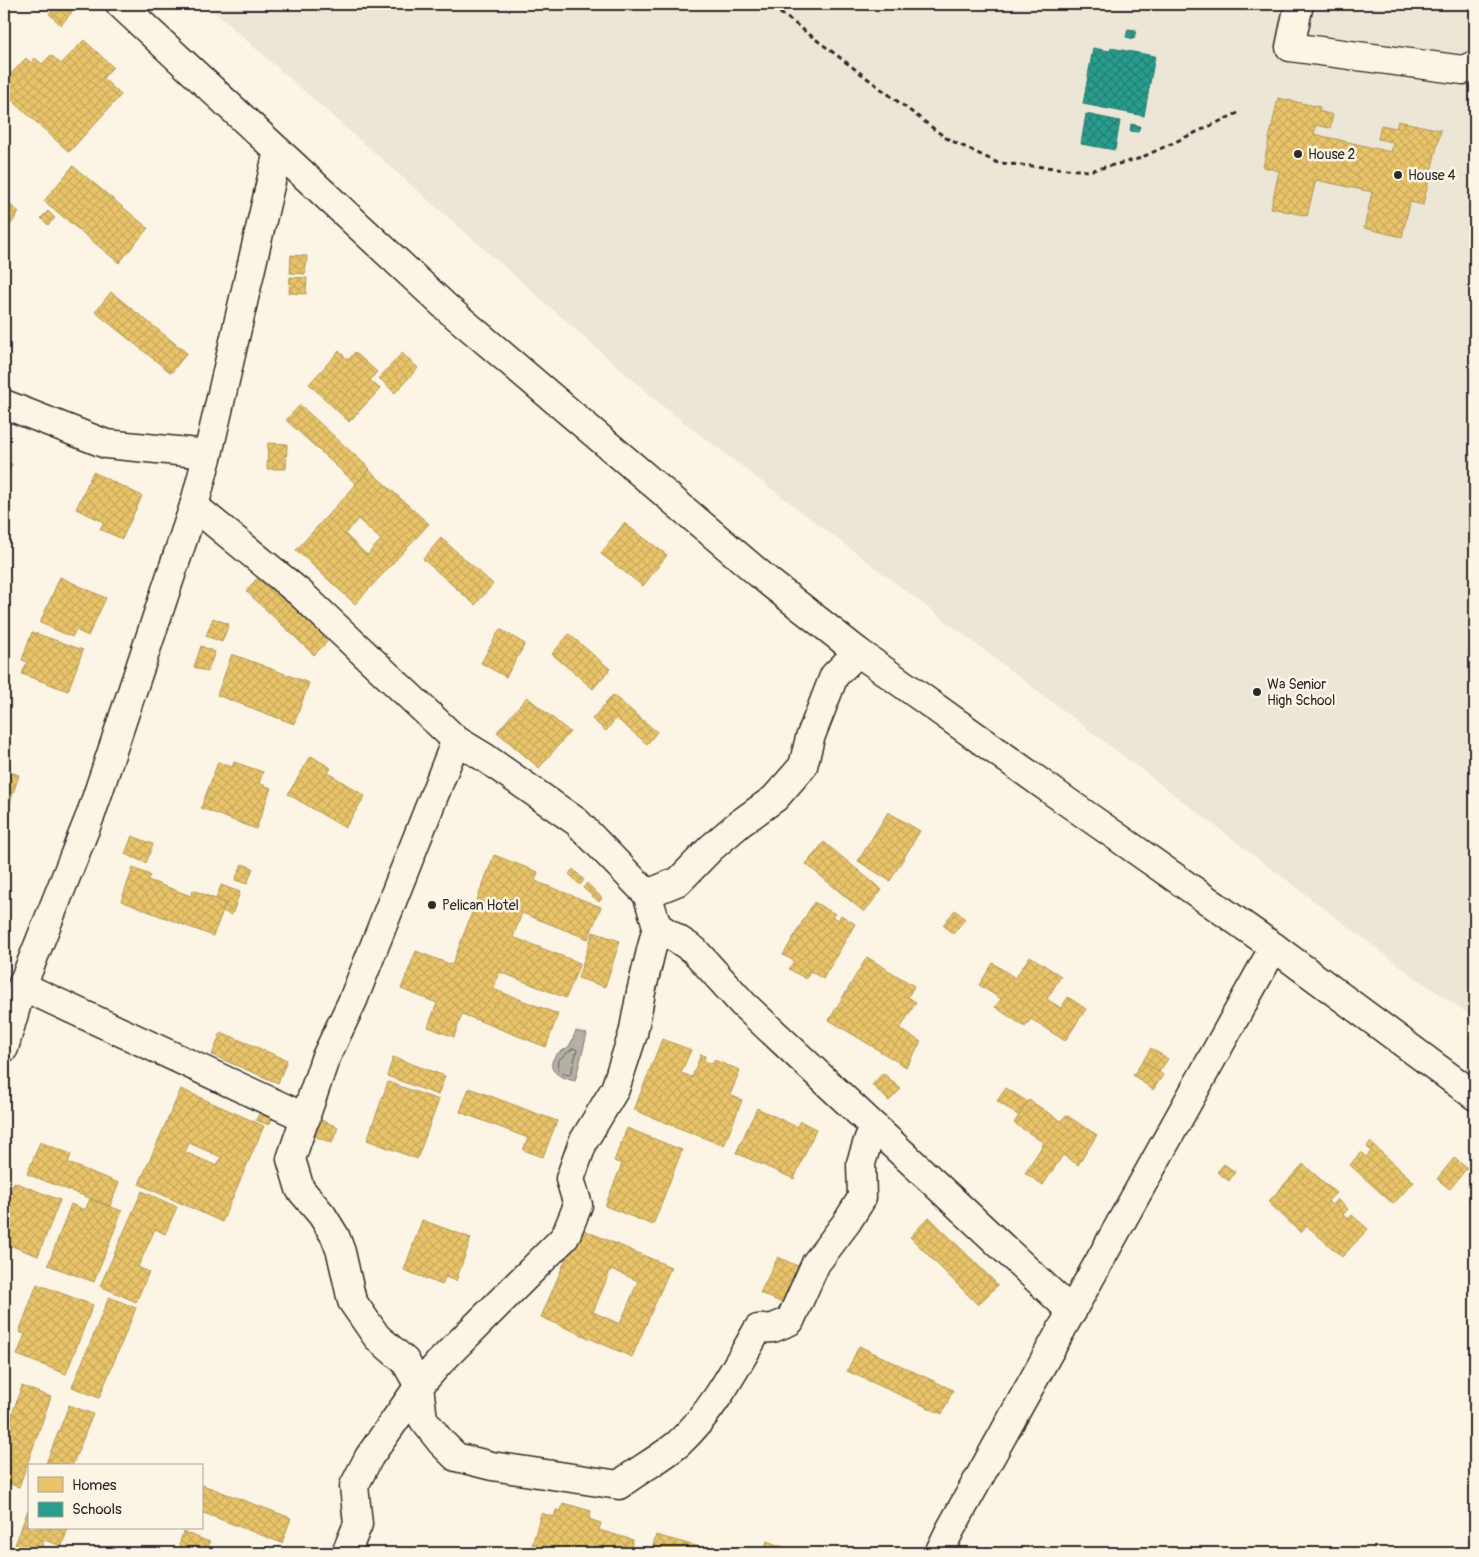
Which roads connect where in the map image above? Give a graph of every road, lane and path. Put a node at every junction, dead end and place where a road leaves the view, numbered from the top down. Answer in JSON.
{"nodes":[{"id":1,"x":120,"y":4,"type":"edge"},
{"id":2,"x":764,"y":4,"type":"edge"},
{"id":3,"x":1299,"y":4,"type":"edge"},
{"id":4,"x":1475,"y":65,"type":"edge"},
{"id":5,"x":1238,"y":113,"type":"dead end"},
{"id":6,"x":278,"y":151,"type":"junction"},
{"id":7,"x":4,"y":404,"type":"edge"},
{"id":8,"x":208,"y":454,"type":"junction"},
{"id":9,"x":194,"y":506,"type":"junction"},
{"id":10,"x":858,"y":652,"type":"junction"},
{"id":11,"x":456,"y":740,"type":"junction"},
{"id":12,"x":647,"y":894,"type":"junction"},
{"id":13,"x":657,"y":926,"type":"junction"},
{"id":14,"x":1274,"y":947,"type":"junction"},
{"id":15,"x":22,"y":986,"type":"junction"},
{"id":16,"x":4,"y":1048,"type":"edge"},
{"id":17,"x":1475,"y":1096,"type":"edge"},
{"id":18,"x":306,"y":1118,"type":"junction"},
{"id":19,"x":877,"y":1129,"type":"junction"},
{"id":20,"x":1072,"y":1312,"type":"junction"},
{"id":21,"x":419,"y":1386,"type":"junction"},
{"id":22,"x":346,"y":1553,"type":"edge"},
{"id":23,"x":939,"y":1553,"type":"edge"}],
"edges":[{"from":1,"to":6,"type":"street"},
{"from":2,"to":5,"type":"path"},
{"from":3,"to":4,"type":"street"},
{"from":6,"to":8,"type":"street"},
{"from":6,"to":10,"type":"street"},
{"from":7,"to":8,"type":"street"},
{"from":8,"to":9,"type":"street"},
{"from":9,"to":11,"type":"street"},
{"from":9,"to":15,"type":"street"},
{"from":10,"to":12,"type":"street"},
{"from":10,"to":14,"type":"street"},
{"from":11,"to":12,"type":"street"},
{"from":11,"to":18,"type":"street"},
{"from":12,"to":13,"type":"street"},
{"from":13,"to":19,"type":"street"},
{"from":13,"to":21,"type":"street"},
{"from":14,"to":17,"type":"street"},
{"from":14,"to":20,"type":"street"},
{"from":15,"to":16,"type":"street"},
{"from":15,"to":18,"type":"street"},
{"from":18,"to":21,"type":"street"},
{"from":19,"to":20,"type":"street"},
{"from":19,"to":21,"type":"street"},
{"from":20,"to":23,"type":"street"},
{"from":21,"to":22,"type":"street"}]}
